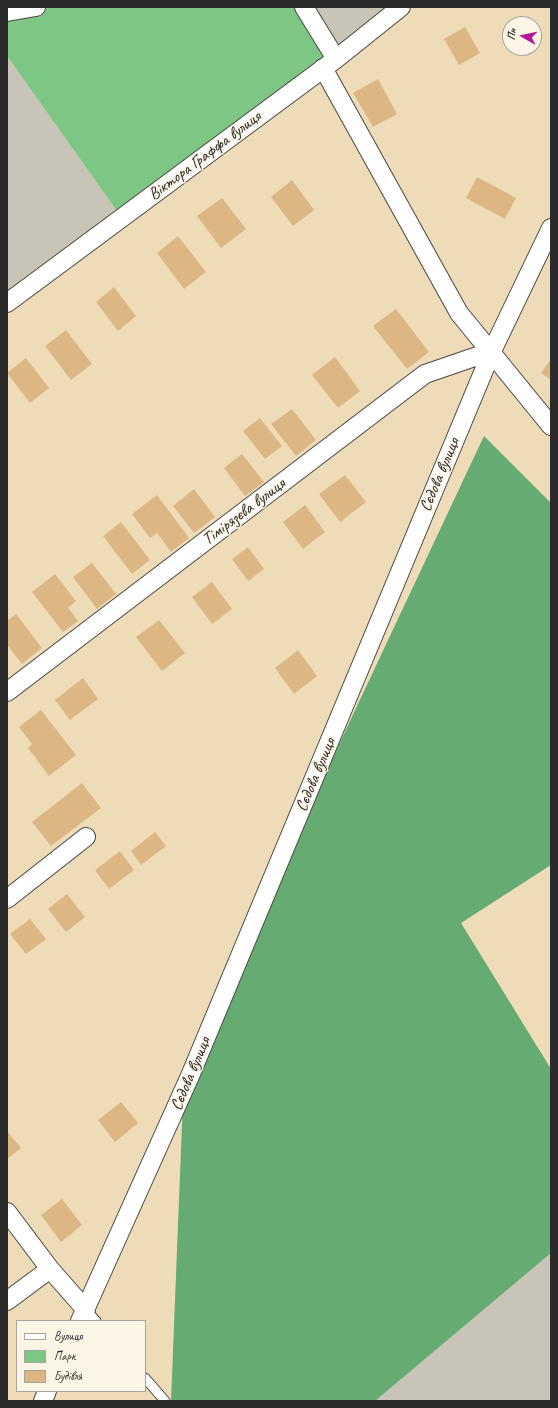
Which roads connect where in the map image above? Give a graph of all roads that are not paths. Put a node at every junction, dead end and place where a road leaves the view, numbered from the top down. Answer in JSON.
{"nodes":[{"id":1,"x":36,"y":7,"type":"edge"},
{"id":2,"x":304,"y":7,"type":"edge"},
{"id":3,"x":401,"y":7,"type":"edge"},
{"id":4,"x":7,"y":12,"type":"edge"},
{"id":5,"x":329,"y":64,"type":"junction"},
{"id":6,"x":551,"y":228,"type":"edge"},
{"id":7,"x":7,"y":302,"type":"edge"},
{"id":8,"x":492,"y":351,"type":"junction"},
{"id":9,"x":551,"y":426,"type":"edge"},
{"id":10,"x":7,"y":692,"type":"edge"},
{"id":11,"x":86,"y":837,"type":"dead end"},
{"id":12,"x":7,"y":899,"type":"edge"},
{"id":13,"x":7,"y":1212,"type":"edge"},
{"id":14,"x":50,"y":1269,"type":"junction"},
{"id":15,"x":7,"y":1301,"type":"edge"},
{"id":16,"x":87,"y":1317,"type":"edge"},
{"id":17,"x":146,"y":1379,"type":"edge"},
{"id":18,"x":48,"y":1392,"type":"edge"},
{"id":19,"x":43,"y":1401,"type":"edge"},
{"id":20,"x":165,"y":1401,"type":"edge"}],
"edges":[{"from":1,"to":4,"type":"street"},
{"from":2,"to":5,"type":"street"},
{"from":3,"to":5,"type":"street","name":"Віктора Граффа вулиця"},
{"from":5,"to":7,"type":"street","name":"Віктора Граффа вулиця"},
{"from":5,"to":8,"type":"street"},
{"from":6,"to":8,"type":"street","name":"Сєдова вулиця"},
{"from":8,"to":9,"type":"street"},
{"from":8,"to":10,"type":"street","name":"Тімірязєва вулиця"},
{"from":8,"to":16,"type":"street","name":"Сєдова вулиця"},
{"from":11,"to":12,"type":"street"},
{"from":13,"to":14,"type":"street"},
{"from":14,"to":15,"type":"street"},
{"from":14,"to":16,"type":"street"},
{"from":17,"to":20,"type":"lane"},
{"from":18,"to":19,"type":"street"}]}
